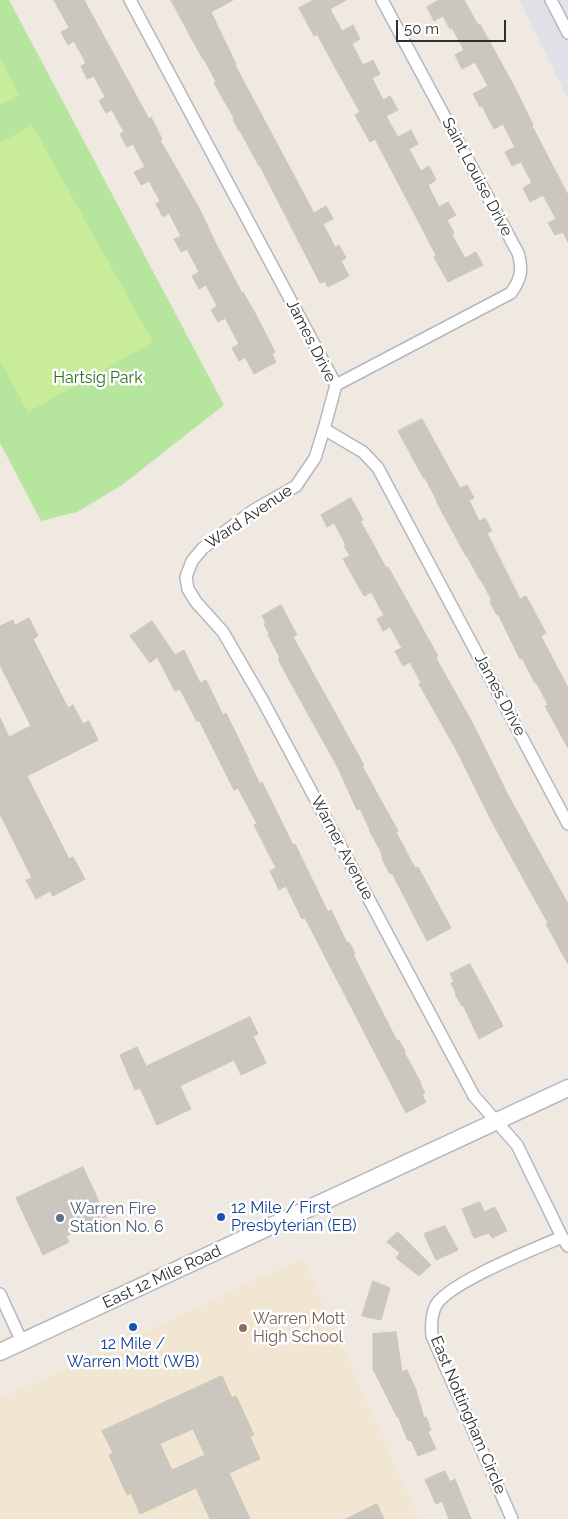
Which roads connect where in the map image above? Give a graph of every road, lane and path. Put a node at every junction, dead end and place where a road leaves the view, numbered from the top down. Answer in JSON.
{"nodes":[{"id":1,"x":130,"y":0,"type":"edge"},
{"id":2,"x":382,"y":0,"type":"edge"},
{"id":3,"x":552,"y":0,"type":"edge"},
{"id":4,"x":568,"y":29,"type":"edge"},
{"id":5,"x":568,"y":33,"type":"edge"},
{"id":6,"x":336,"y":385,"type":"junction"},
{"id":7,"x":324,"y":429,"type":"junction"},
{"id":8,"x":186,"y":577,"type":"joint"},
{"id":9,"x":568,"y":824,"type":"edge"},
{"id":10,"x":568,"y":1088,"type":"edge"},
{"id":11,"x":497,"y":1121,"type":"junction"},
{"id":12,"x":565,"y":1241,"type":"edge"},
{"id":13,"x":0,"y":1294,"type":"edge"},
{"id":14,"x":22,"y":1342,"type":"junction"},
{"id":15,"x":0,"y":1352,"type":"edge"},
{"id":16,"x":512,"y":1519,"type":"edge"}],
"edges":[{"from":1,"to":6,"type":"street","name":"James Drive"},
{"from":2,"to":6,"type":"street","name":"Saint Louise Drive"},
{"from":3,"to":4,"type":"street"},
{"from":3,"to":5,"type":"street"},
{"from":6,"to":7,"type":"street","name":"James Drive"},
{"from":7,"to":8,"type":"street","name":"Ward Avenue"},
{"from":7,"to":9,"type":"street","name":"James Drive"},
{"from":8,"to":11,"type":"street","name":"Warner Avenue"},
{"from":10,"to":11,"type":"main road","name":"East 12 Mile Road"},
{"from":11,"to":12,"type":"street","name":"Warner Avenue"},
{"from":11,"to":14,"type":"main road","name":"East 12 Mile Road"},
{"from":12,"to":16,"type":"street","name":"East Nottingham Circle"},
{"from":13,"to":14,"type":"street"},
{"from":14,"to":15,"type":"main road","name":"East 12 Mile Road"}]}
